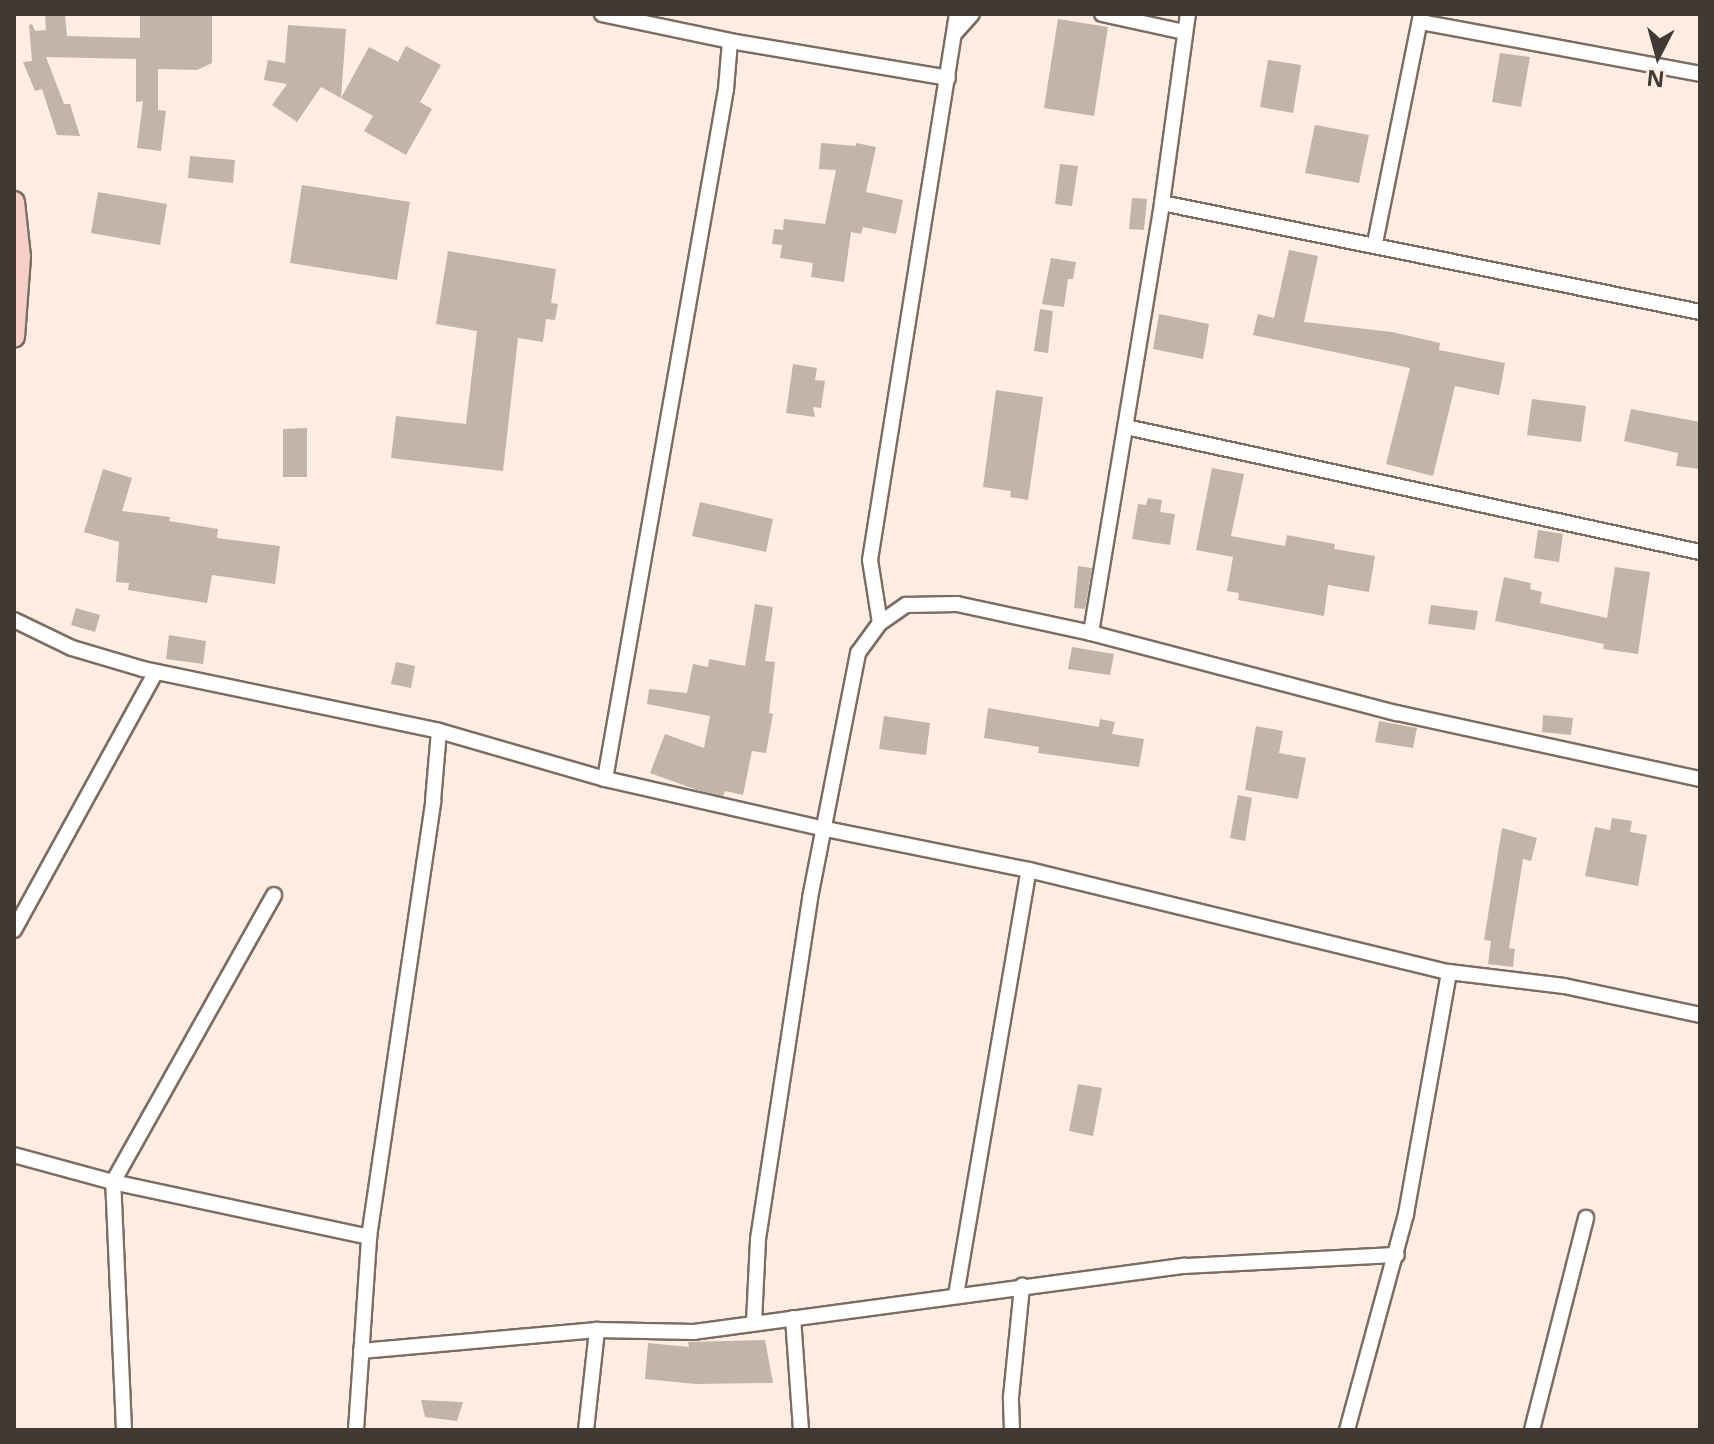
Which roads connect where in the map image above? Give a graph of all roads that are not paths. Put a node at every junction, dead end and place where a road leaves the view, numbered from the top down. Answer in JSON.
{"nodes":[{"id":1,"x":602,"y":14,"type":"edge"},
{"id":2,"x":957,"y":14,"type":"edge"},
{"id":3,"x":972,"y":14,"type":"edge"},
{"id":4,"x":1102,"y":14,"type":"edge"},
{"id":5,"x":1188,"y":14,"type":"edge"},
{"id":6,"x":1421,"y":18,"type":"edge"},
{"id":7,"x":1184,"y":32,"type":"junction"},
{"id":8,"x":955,"y":33,"type":"junction"},
{"id":9,"x":730,"y":41,"type":"junction"},
{"id":10,"x":1700,"y":74,"type":"edge"},
{"id":11,"x":948,"y":78,"type":"junction"},
{"id":12,"x":14,"y":202,"type":"edge"},
{"id":13,"x":1162,"y":203,"type":"junction"},
{"id":14,"x":1375,"y":243,"type":"junction"},
{"id":15,"x":1700,"y":312,"type":"edge"},
{"id":16,"x":14,"y":337,"type":"edge"},
{"id":17,"x":1126,"y":427,"type":"junction"},
{"id":18,"x":1700,"y":552,"type":"edge"},
{"id":19,"x":14,"y":620,"type":"edge"},
{"id":20,"x":880,"y":623,"type":"junction"},
{"id":21,"x":1091,"y":633,"type":"junction"},
{"id":22,"x":156,"y":672,"type":"junction"},
{"id":23,"x":439,"y":731,"type":"junction"},
{"id":24,"x":605,"y":779,"type":"junction"},
{"id":25,"x":1700,"y":779,"type":"edge"},
{"id":26,"x":821,"y":828,"type":"junction"},
{"id":27,"x":1029,"y":870,"type":"junction"},
{"id":28,"x":274,"y":895,"type":"dead end"},
{"id":29,"x":14,"y":930,"type":"edge"},
{"id":30,"x":1449,"y":972,"type":"junction"},
{"id":31,"x":1700,"y":1015,"type":"edge"},
{"id":32,"x":14,"y":1155,"type":"edge"},
{"id":33,"x":113,"y":1182,"type":"junction"},
{"id":34,"x":1586,"y":1218,"type":"dead end"},
{"id":35,"x":369,"y":1237,"type":"junction"},
{"id":36,"x":1397,"y":1255,"type":"junction"},
{"id":37,"x":1022,"y":1286,"type":"junction"},
{"id":38,"x":956,"y":1295,"type":"junction"},
{"id":39,"x":793,"y":1318,"type":"junction"},
{"id":40,"x":754,"y":1322,"type":"junction"},
{"id":41,"x":597,"y":1330,"type":"junction"},
{"id":42,"x":361,"y":1351,"type":"junction"},
{"id":43,"x":124,"y":1430,"type":"edge"},
{"id":44,"x":356,"y":1430,"type":"edge"},
{"id":45,"x":586,"y":1430,"type":"edge"},
{"id":46,"x":801,"y":1430,"type":"edge"},
{"id":47,"x":1012,"y":1430,"type":"edge"},
{"id":48,"x":1347,"y":1430,"type":"edge"},
{"id":49,"x":1532,"y":1430,"type":"edge"}],
"edges":[{"from":1,"to":9,"type":"street"},
{"from":2,"to":8,"type":"street"},
{"from":3,"to":8,"type":"street"},
{"from":4,"to":7,"type":"street"},
{"from":5,"to":7,"type":"street"},
{"from":6,"to":10,"type":"street"},
{"from":6,"to":14,"type":"street"},
{"from":7,"to":13,"type":"street"},
{"from":8,"to":11,"type":"street"},
{"from":9,"to":11,"type":"street"},
{"from":9,"to":24,"type":"street"},
{"from":11,"to":20,"type":"street"},
{"from":12,"to":16,"type":"street"},
{"from":13,"to":14,"type":"street"},
{"from":13,"to":17,"type":"street"},
{"from":14,"to":15,"type":"street"},
{"from":17,"to":18,"type":"street"},
{"from":17,"to":21,"type":"street"},
{"from":19,"to":22,"type":"street"},
{"from":20,"to":21,"type":"street"},
{"from":20,"to":26,"type":"street"},
{"from":21,"to":25,"type":"street"},
{"from":22,"to":23,"type":"street"},
{"from":22,"to":29,"type":"street"},
{"from":23,"to":24,"type":"street"},
{"from":23,"to":35,"type":"street"},
{"from":24,"to":26,"type":"street"},
{"from":26,"to":27,"type":"street"},
{"from":26,"to":40,"type":"street"},
{"from":27,"to":30,"type":"street"},
{"from":27,"to":38,"type":"street"},
{"from":28,"to":33,"type":"street"},
{"from":30,"to":31,"type":"street"},
{"from":30,"to":36,"type":"street"},
{"from":32,"to":33,"type":"street"},
{"from":33,"to":35,"type":"street"},
{"from":33,"to":43,"type":"street"},
{"from":34,"to":49,"type":"street"},
{"from":35,"to":42,"type":"street"},
{"from":36,"to":37,"type":"street"},
{"from":36,"to":48,"type":"street"},
{"from":37,"to":38,"type":"street"},
{"from":37,"to":47,"type":"street"},
{"from":38,"to":39,"type":"street"},
{"from":39,"to":40,"type":"street"},
{"from":39,"to":46,"type":"street"},
{"from":40,"to":41,"type":"street"},
{"from":41,"to":42,"type":"street"},
{"from":41,"to":45,"type":"street"},
{"from":42,"to":44,"type":"street"}]}
